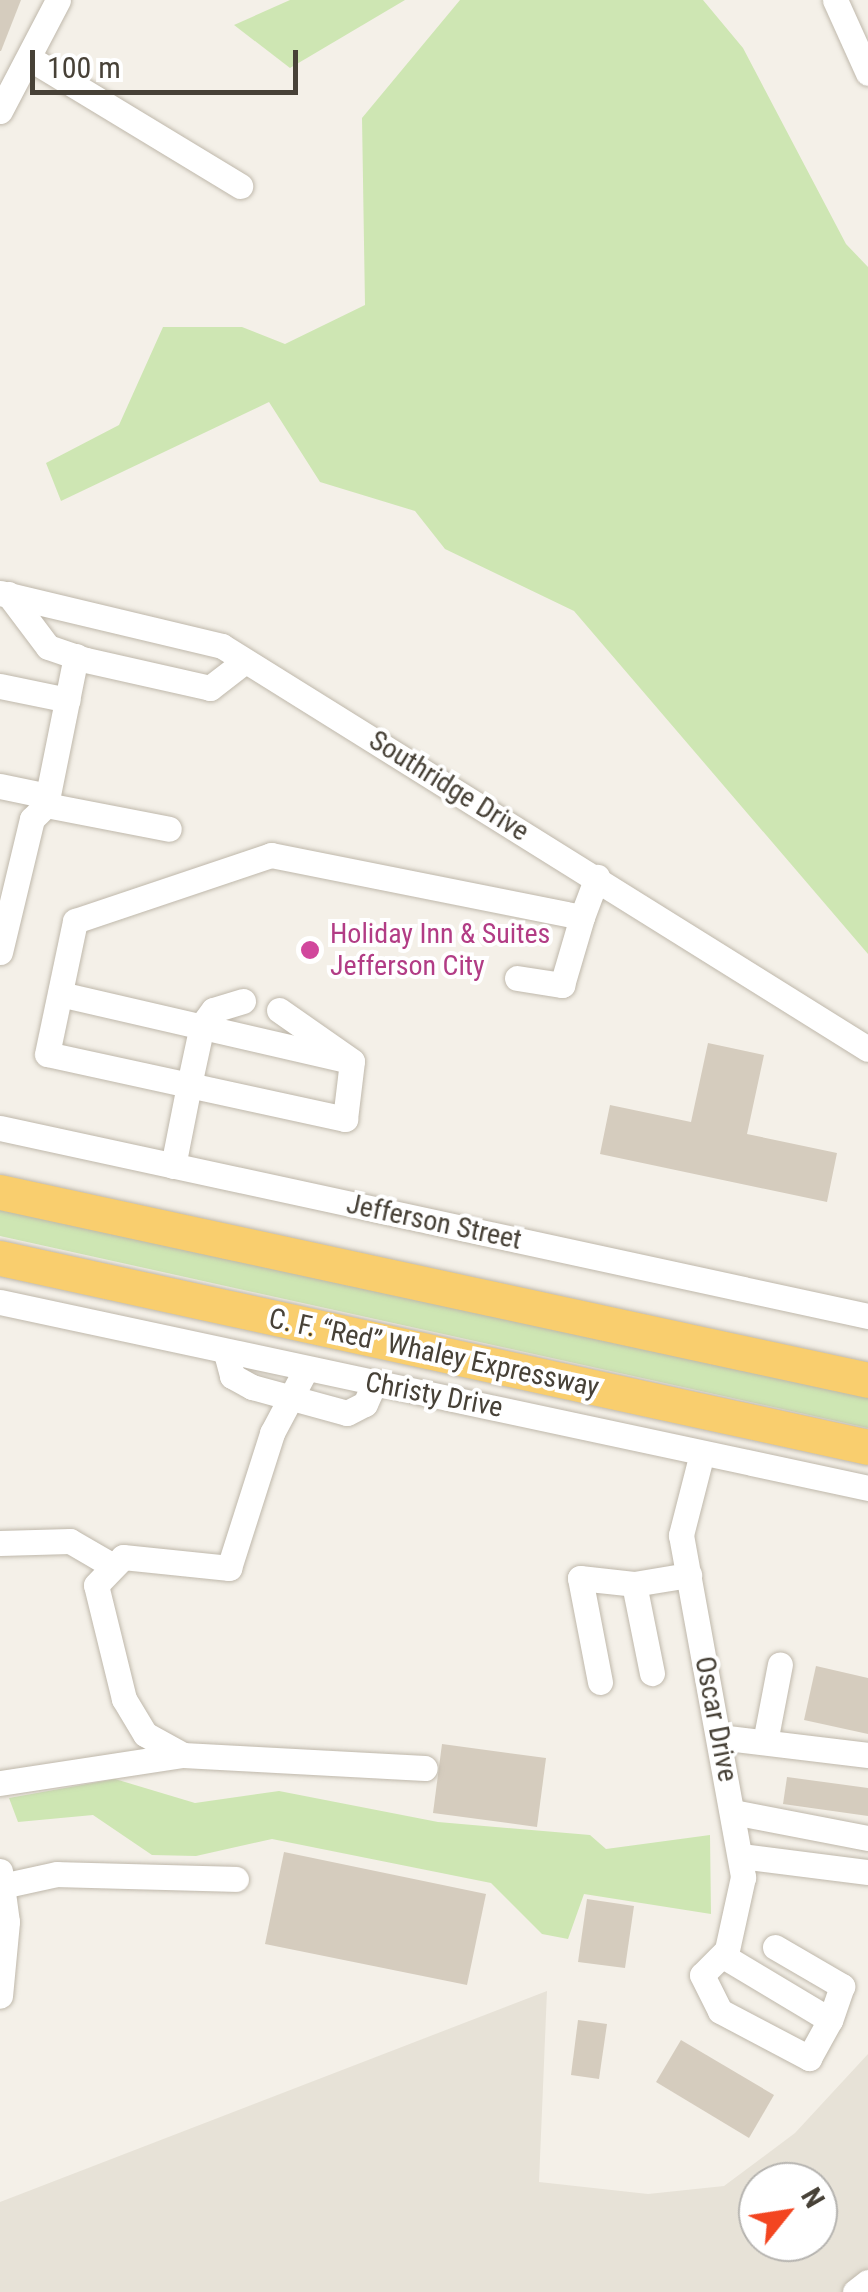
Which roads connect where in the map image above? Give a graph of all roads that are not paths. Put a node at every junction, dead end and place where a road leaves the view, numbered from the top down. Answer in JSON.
{"nodes":[{"id":1,"x":58,"y":0,"type":"edge"},
{"id":2,"x":836,"y":0,"type":"edge"},
{"id":3,"x":29,"y":58,"type":"junction"},
{"id":4,"x":868,"y":73,"type":"edge"},
{"id":5,"x":0,"y":111,"type":"edge"},
{"id":6,"x":240,"y":186,"type":"dead end"},
{"id":7,"x":4,"y":594,"type":"edge"},
{"id":8,"x":76,"y":656,"type":"junction"},
{"id":9,"x":245,"y":660,"type":"junction"},
{"id":10,"x":0,"y":686,"type":"edge"},
{"id":11,"x":68,"y":700,"type":"junction"},
{"id":12,"x":0,"y":786,"type":"edge"},
{"id":13,"x":47,"y":800,"type":"junction"},
{"id":14,"x":169,"y":829,"type":"dead end"},
{"id":15,"x":596,"y":877,"type":"junction"},
{"id":16,"x":4,"y":908,"type":"edge"},
{"id":17,"x":582,"y":917,"type":"junction"},
{"id":18,"x":0,"y":952,"type":"edge"},
{"id":19,"x":517,"y":978,"type":"dead end"},
{"id":20,"x":60,"y":994,"type":"junction"},
{"id":21,"x":243,"y":1001,"type":"dead end"},
{"id":22,"x":279,"y":1010,"type":"dead end"},
{"id":23,"x":202,"y":1025,"type":"junction"},
{"id":24,"x":868,"y":1049,"type":"edge"},
{"id":25,"x":352,"y":1061,"type":"junction"},
{"id":26,"x":189,"y":1084,"type":"junction"},
{"id":27,"x":0,"y":1128,"type":"edge"},
{"id":28,"x":173,"y":1166,"type":"junction"},
{"id":29,"x":0,"y":1192,"type":"edge"},
{"id":30,"x":0,"y":1258,"type":"edge"},
{"id":31,"x":0,"y":1302,"type":"edge"},
{"id":32,"x":863,"y":1307,"type":"edge"},
{"id":33,"x":226,"y":1353,"type":"junction"},
{"id":34,"x":305,"y":1371,"type":"junction"},
{"id":35,"x":868,"y":1380,"type":"edge"},
{"id":36,"x":374,"y":1384,"type":"junction"},
{"id":37,"x":291,"y":1398,"type":"junction"},
{"id":38,"x":868,"y":1447,"type":"edge"},
{"id":39,"x":702,"y":1453,"type":"junction"},
{"id":40,"x":868,"y":1488,"type":"edge"},
{"id":41,"x":0,"y":1543,"type":"edge"},
{"id":42,"x":108,"y":1564,"type":"junction"},
{"id":43,"x":689,"y":1575,"type":"junction"},
{"id":44,"x":634,"y":1584,"type":"junction"},
{"id":45,"x":780,"y":1664,"type":"dead end"},
{"id":46,"x":652,"y":1673,"type":"dead end"},
{"id":47,"x":600,"y":1682,"type":"dead end"},
{"id":48,"x":719,"y":1737,"type":"junction"},
{"id":49,"x":765,"y":1742,"type":"junction"},
{"id":50,"x":183,"y":1755,"type":"junction"},
{"id":51,"x":868,"y":1755,"type":"edge"},
{"id":52,"x":425,"y":1768,"type":"dead end"},
{"id":53,"x":0,"y":1783,"type":"edge"},
{"id":54,"x":733,"y":1812,"type":"junction"},
{"id":55,"x":868,"y":1838,"type":"edge"},
{"id":56,"x":742,"y":1856,"type":"junction"},
{"id":57,"x":868,"y":1872,"type":"edge"},
{"id":58,"x":1,"y":1878,"type":"edge"},
{"id":59,"x":236,"y":1879,"type":"dead end"},
{"id":60,"x":775,"y":1947,"type":"dead end"},
{"id":61,"x":723,"y":1956,"type":"junction"},
{"id":62,"x":1,"y":1988,"type":"edge"},
{"id":63,"x":830,"y":2020,"type":"junction"},
{"id":64,"x":868,"y":2282,"type":"edge"},
{"id":65,"x":854,"y":2292,"type":"edge"}],
"edges":[{"from":1,"to":3,"type":"street"},
{"from":2,"to":4,"type":"street"},
{"from":3,"to":5,"type":"street"},
{"from":3,"to":6,"type":"street"},
{"from":7,"to":8,"type":"street"},
{"from":7,"to":9,"type":"street","name":"Southridge Drive"},
{"from":8,"to":9,"type":"street"},
{"from":8,"to":11,"type":"street"},
{"from":9,"to":15,"type":"street","name":"Southridge Drive"},
{"from":10,"to":11,"type":"street"},
{"from":11,"to":13,"type":"street"},
{"from":12,"to":13,"type":"street"},
{"from":13,"to":14,"type":"street"},
{"from":13,"to":16,"type":"street"},
{"from":15,"to":17,"type":"street"},
{"from":15,"to":24,"type":"street","name":"Southridge Drive"},
{"from":16,"to":18,"type":"street"},
{"from":17,"to":19,"type":"street"},
{"from":17,"to":20,"type":"street"},
{"from":20,"to":23,"type":"street"},
{"from":20,"to":26,"type":"street"},
{"from":21,"to":23,"type":"street"},
{"from":22,"to":25,"type":"street"},
{"from":23,"to":25,"type":"street"},
{"from":23,"to":26,"type":"street"},
{"from":25,"to":26,"type":"street"},
{"from":26,"to":28,"type":"street"},
{"from":27,"to":28,"type":"street","name":"Jefferson Street"},
{"from":28,"to":32,"type":"street","name":"Jefferson Street"},
{"from":29,"to":35,"type":"highway"},
{"from":30,"to":38,"type":"highway","name":"C. F. “Red” Whaley Expressway"},
{"from":31,"to":33,"type":"street","name":"Christy Drive"},
{"from":33,"to":34,"type":"street","name":"Christy Drive"},
{"from":33,"to":37,"type":"street"},
{"from":34,"to":36,"type":"street","name":"Christy Drive"},
{"from":34,"to":37,"type":"street"},
{"from":36,"to":37,"type":"street"},
{"from":36,"to":39,"type":"street","name":"Christy Drive"},
{"from":37,"to":42,"type":"street"},
{"from":39,"to":40,"type":"street","name":"Christy Drive"},
{"from":39,"to":43,"type":"street","name":"Oscar Drive"},
{"from":41,"to":42,"type":"street"},
{"from":42,"to":50,"type":"street"},
{"from":43,"to":44,"type":"street"},
{"from":43,"to":48,"type":"street","name":"Oscar Drive"},
{"from":44,"to":46,"type":"street"},
{"from":44,"to":47,"type":"street"},
{"from":45,"to":49,"type":"street"},
{"from":48,"to":49,"type":"street"},
{"from":48,"to":54,"type":"street","name":"Oscar Drive"},
{"from":49,"to":51,"type":"street"},
{"from":50,"to":52,"type":"street"},
{"from":50,"to":53,"type":"street"},
{"from":54,"to":55,"type":"street"},
{"from":54,"to":56,"type":"street","name":"Oscar Drive"},
{"from":56,"to":57,"type":"street"},
{"from":56,"to":61,"type":"street","name":"Oscar Drive"},
{"from":58,"to":59,"type":"street"},
{"from":58,"to":62,"type":"street"},
{"from":60,"to":63,"type":"street"},
{"from":61,"to":63,"type":"street"},
{"from":61,"to":63,"type":"street","name":"Oscar Drive"},
{"from":64,"to":65,"type":"street"}]}
